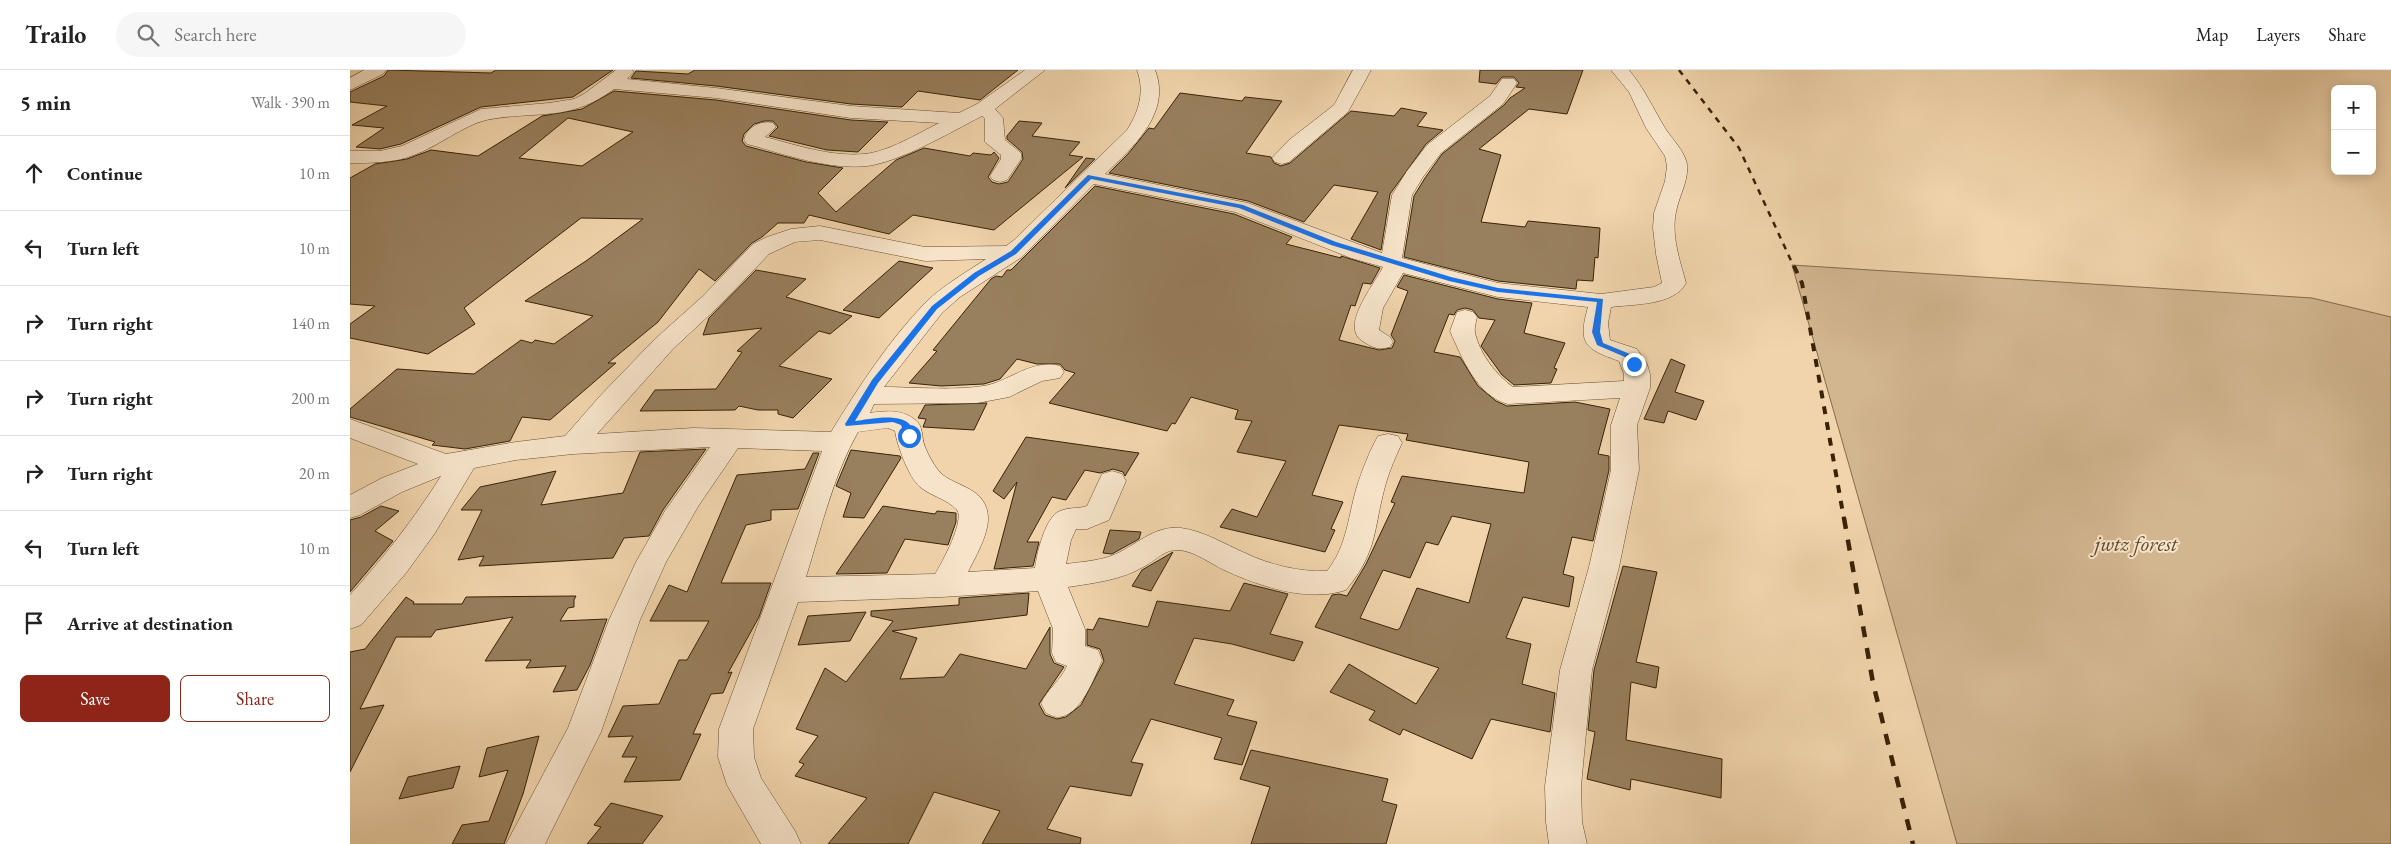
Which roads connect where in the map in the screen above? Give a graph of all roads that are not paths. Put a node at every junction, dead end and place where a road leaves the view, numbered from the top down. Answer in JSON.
{"nodes":[{"id":1,"x":377,"y":70,"type":"edge"},
{"id":2,"x":629,"y":70,"type":"edge"},
{"id":3,"x":1036,"y":70,"type":"edge"},
{"id":4,"x":1146,"y":70,"type":"edge"},
{"id":5,"x":1362,"y":70,"type":"edge"},
{"id":6,"x":1620,"y":70,"type":"edge"},
{"id":7,"x":610,"y":83,"type":"junction"},
{"id":8,"x":1508,"y":83,"type":"dead end"},
{"id":9,"x":350,"y":85,"type":"edge"},
{"id":10,"x":984,"y":108,"type":"junction"},
{"id":11,"x":961,"y":119,"type":"junction"},
{"id":12,"x":766,"y":127,"type":"dead end"},
{"id":13,"x":350,"y":157,"type":"edge"},
{"id":14,"x":1282,"y":158,"type":"dead end"},
{"id":15,"x":1000,"y":176,"type":"dead end"},
{"id":16,"x":1090,"y":177,"type":"junction"},
{"id":17,"x":1014,"y":252,"type":"junction"},
{"id":18,"x":1393,"y":263,"type":"junction"},
{"id":19,"x":1601,"y":300,"type":"junction"},
{"id":20,"x":1464,"y":317,"type":"dead end"},
{"id":21,"x":1381,"y":342,"type":"dead end"},
{"id":22,"x":1051,"y":372,"type":"dead end"},
{"id":23,"x":1637,"y":388,"type":"junction"},
{"id":24,"x":866,"y":396,"type":"junction"},
{"id":25,"x":350,"y":428,"type":"edge"},
{"id":26,"x":844,"y":433,"type":"junction"},
{"id":27,"x":731,"y":438,"type":"junction"},
{"id":28,"x":1388,"y":443,"type":"dead end"},
{"id":29,"x":573,"y":445,"type":"junction"},
{"id":30,"x":455,"y":461,"type":"junction"},
{"id":31,"x":1112,"y":481,"type":"dead end"},
{"id":32,"x":350,"y":508,"type":"edge"},
{"id":33,"x":1049,"y":577,"type":"junction"},
{"id":34,"x":944,"y":585,"type":"junction"},
{"id":35,"x":785,"y":590,"type":"junction"},
{"id":36,"x":350,"y":616,"type":"edge"},
{"id":37,"x":1058,"y":704,"type":"dead end"},
{"id":38,"x":525,"y":844,"type":"edge"},
{"id":39,"x":782,"y":844,"type":"edge"},
{"id":40,"x":1568,"y":844,"type":"edge"}],
"edges":[{"from":1,"to":9,"type":"street"},
{"from":2,"to":7,"type":"street"},
{"from":3,"to":10,"type":"street"},
{"from":4,"to":16,"type":"street"},
{"from":5,"to":14,"type":"street"},
{"from":6,"to":19,"type":"street"},
{"from":7,"to":11,"type":"street"},
{"from":7,"to":13,"type":"street"},
{"from":8,"to":18,"type":"street"},
{"from":10,"to":11,"type":"street"},
{"from":10,"to":15,"type":"street"},
{"from":11,"to":12,"type":"street"},
{"from":16,"to":17,"type":"street"},
{"from":16,"to":18,"type":"street"},
{"from":17,"to":24,"type":"street"},
{"from":17,"to":29,"type":"street"},
{"from":18,"to":19,"type":"street"},
{"from":18,"to":21,"type":"street"},
{"from":19,"to":23,"type":"street"},
{"from":20,"to":23,"type":"street"},
{"from":22,"to":24,"type":"street"},
{"from":23,"to":40,"type":"street"},
{"from":24,"to":26,"type":"street"},
{"from":25,"to":30,"type":"street"},
{"from":26,"to":27,"type":"street"},
{"from":26,"to":34,"type":"street"},
{"from":26,"to":35,"type":"street"},
{"from":27,"to":29,"type":"street"},
{"from":27,"to":38,"type":"street"},
{"from":28,"to":33,"type":"street"},
{"from":29,"to":30,"type":"street"},
{"from":30,"to":32,"type":"street"},
{"from":30,"to":36,"type":"street"},
{"from":31,"to":33,"type":"street"},
{"from":33,"to":34,"type":"street"},
{"from":33,"to":37,"type":"street"},
{"from":34,"to":35,"type":"street"},
{"from":35,"to":39,"type":"street"}]}
